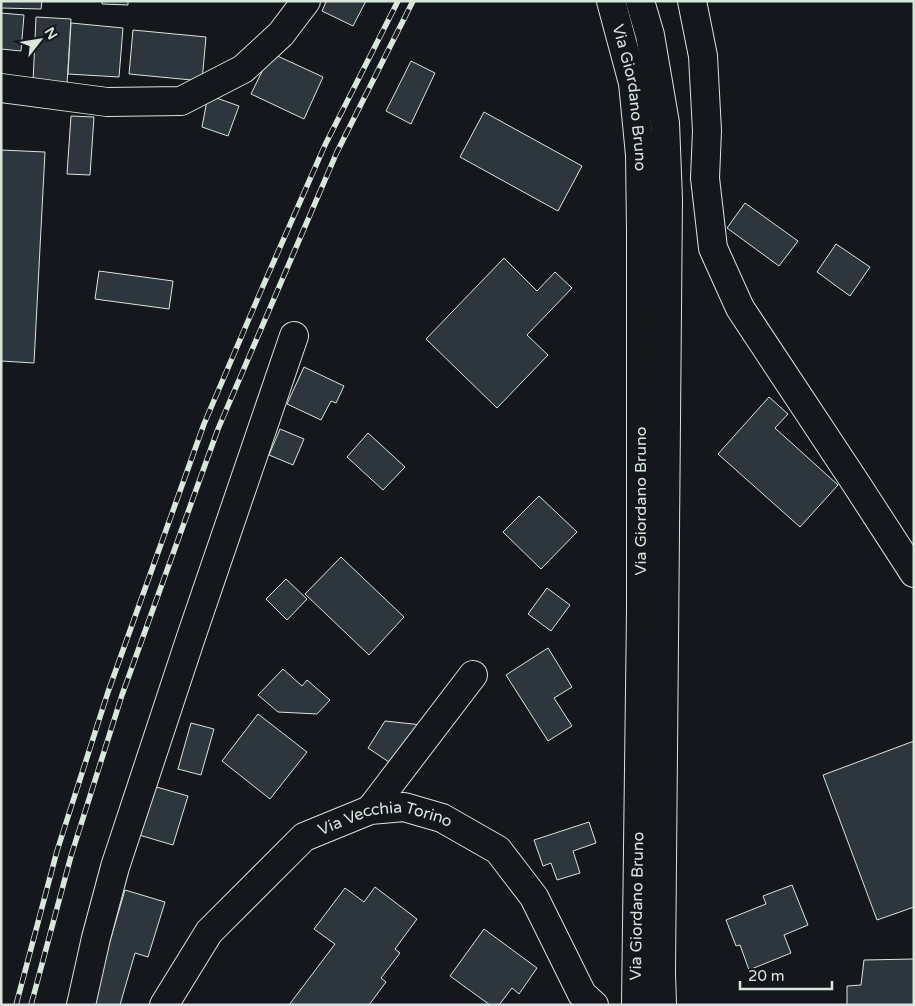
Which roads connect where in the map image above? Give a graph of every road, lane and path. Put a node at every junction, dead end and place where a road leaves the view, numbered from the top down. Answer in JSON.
{"nodes":[{"id":1,"x":306,"y":1,"type":"edge"},
{"id":2,"x":611,"y":1,"type":"edge"},
{"id":3,"x":640,"y":1,"type":"edge"},
{"id":4,"x":692,"y":1,"type":"edge"},
{"id":5,"x":1,"y":88,"type":"edge"},
{"id":6,"x":294,"y":336,"type":"dead end"},
{"id":7,"x":914,"y":573,"type":"edge"},
{"id":8,"x":473,"y":675,"type":"dead end"},
{"id":9,"x":370,"y":810,"type":"junction"},
{"id":10,"x":81,"y":1005,"type":"edge"},
{"id":11,"x":164,"y":1005,"type":"edge"},
{"id":12,"x":594,"y":1005,"type":"edge"},
{"id":13,"x":636,"y":1005,"type":"edge"},
{"id":14,"x":662,"y":1005,"type":"edge"}],
"edges":[{"from":1,"to":5,"type":"street"},
{"from":2,"to":13,"type":"street","name":"Via Giordano Bruno"},
{"from":3,"to":14,"type":"street","name":"Via Giordano Bruno"},
{"from":4,"to":7,"type":"street"},
{"from":6,"to":10,"type":"street"},
{"from":8,"to":9,"type":"street"},
{"from":9,"to":11,"type":"street","name":"Via Vecchia Torino"},
{"from":9,"to":12,"type":"street","name":"Via Vecchia Torino"}]}
